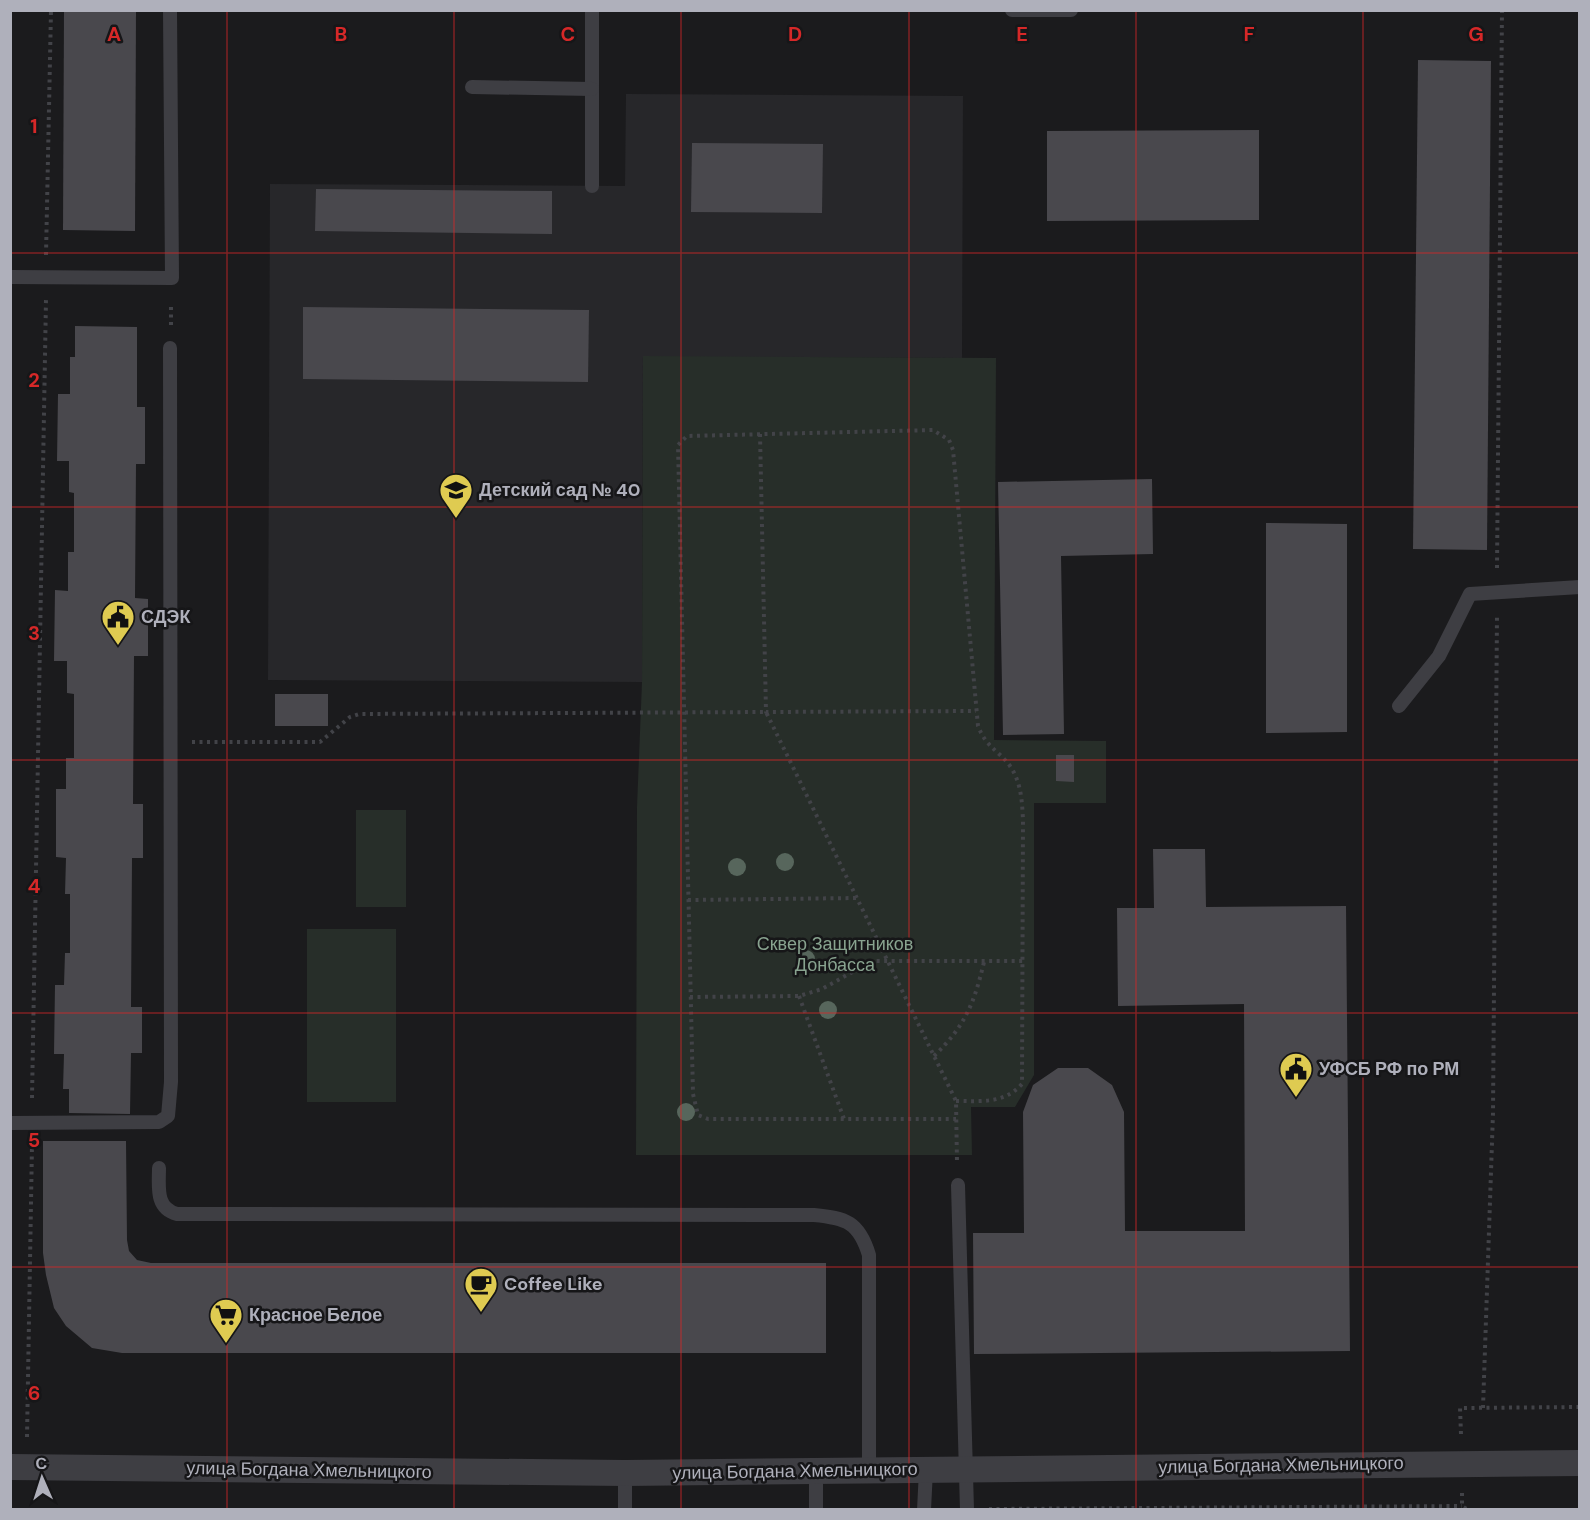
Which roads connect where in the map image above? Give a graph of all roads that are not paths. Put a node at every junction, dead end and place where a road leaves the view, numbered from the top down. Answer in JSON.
{"nodes":[{"id":1,"x":170,"y":10,"type":"edge"},
{"id":2,"x":592,"y":10,"type":"edge"},
{"id":3,"x":1012,"y":10,"type":"edge"},
{"id":4,"x":1071,"y":10,"type":"edge"},
{"id":5,"x":472,"y":87,"type":"dead end"},
{"id":6,"x":592,"y":89,"type":"junction"},
{"id":7,"x":592,"y":186,"type":"dead end"},
{"id":8,"x":10,"y":277,"type":"edge"},
{"id":9,"x":170,"y":348,"type":"road end"},
{"id":10,"x":1580,"y":587,"type":"edge"},
{"id":11,"x":1399,"y":706,"type":"dead end"},
{"id":12,"x":10,"y":1124,"type":"edge"},
{"id":13,"x":159,"y":1168,"type":"dead end"},
{"id":14,"x":958,"y":1185,"type":"road end"},
{"id":15,"x":1580,"y":1463,"type":"edge"},
{"id":16,"x":10,"y":1467,"type":"edge"},
{"id":17,"x":966,"y":1469,"type":"junction"},
{"id":18,"x":816,"y":1470,"type":"junction"},
{"id":19,"x":869,"y":1470,"type":"junction"},
{"id":20,"x":926,"y":1470,"type":"junction"},
{"id":21,"x":625,"y":1473,"type":"junction"},
{"id":22,"x":625,"y":1509,"type":"edge"},
{"id":23,"x":816,"y":1509,"type":"edge"},
{"id":24,"x":924,"y":1509,"type":"edge"},
{"id":25,"x":967,"y":1509,"type":"edge"}],
"edges":[{"from":1,"to":8,"type":"lane"},
{"from":2,"to":6,"type":"lane"},
{"from":3,"to":4,"type":"lane"},
{"from":5,"to":6,"type":"lane"},
{"from":6,"to":7,"type":"lane"},
{"from":9,"to":12,"type":"lane"},
{"from":10,"to":11,"type":"lane"},
{"from":13,"to":19,"type":"lane"},
{"from":14,"to":17,"type":"lane"},
{"from":15,"to":17,"type":"street","name":"улица Богдана Хмельницкого"},
{"from":16,"to":21,"type":"street","name":"улица Богдана Хмельницкого"},
{"from":17,"to":20,"type":"street","name":"улица Богдана Хмельницкого"},
{"from":17,"to":25,"type":"lane"},
{"from":18,"to":19,"type":"street","name":"улица Богдана Хмельницкого"},
{"from":18,"to":21,"type":"street","name":"улица Богдана Хмельницкого"},
{"from":18,"to":23,"type":"lane"},
{"from":19,"to":20,"type":"street","name":"улица Богдана Хмельницкого"},
{"from":20,"to":24,"type":"lane"},
{"from":21,"to":22,"type":"lane"}]}
